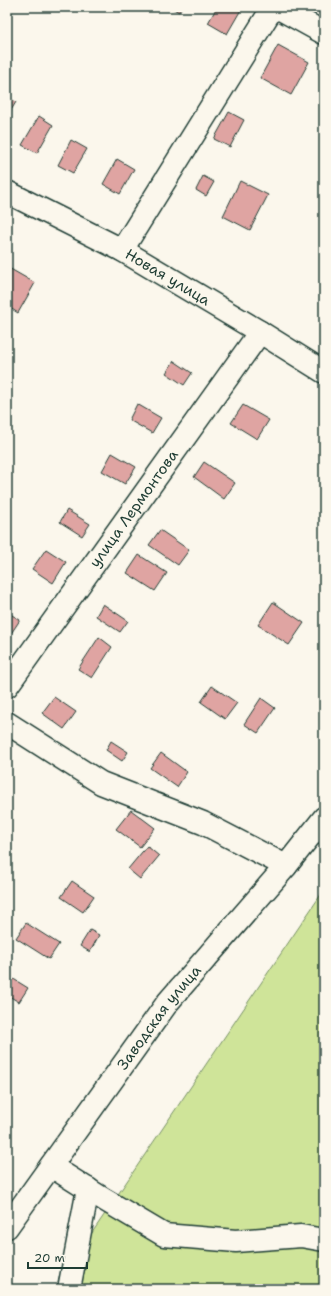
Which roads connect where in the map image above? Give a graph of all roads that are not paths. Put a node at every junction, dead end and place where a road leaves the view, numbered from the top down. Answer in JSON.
{"nodes":[{"id":1,"x":274,"y":7,"type":"edge"},
{"id":2,"x":277,"y":7,"type":"edge"},
{"id":3,"x":324,"y":33,"type":"edge"},
{"id":4,"x":7,"y":192,"type":"edge"},
{"id":5,"x":122,"y":250,"type":"junction"},
{"id":6,"x":260,"y":332,"type":"junction"},
{"id":7,"x":324,"y":372,"type":"edge"},
{"id":8,"x":7,"y":686,"type":"edge"},
{"id":9,"x":7,"y":723,"type":"edge"},
{"id":10,"x":324,"y":818,"type":"edge"},
{"id":11,"x":286,"y":866,"type":"junction"},
{"id":12,"x":51,"y":1166,"type":"junction"},
{"id":13,"x":88,"y":1189,"type":"junction"},
{"id":14,"x":7,"y":1227,"type":"edge"},
{"id":15,"x":324,"y":1240,"type":"edge"},
{"id":16,"x":69,"y":1289,"type":"edge"}],
"edges":[{"from":1,"to":5,"type":"street"},
{"from":2,"to":3,"type":"street"},
{"from":4,"to":5,"type":"street","name":"Новая улица"},
{"from":5,"to":6,"type":"street","name":"Новая улица"},
{"from":6,"to":7,"type":"street","name":"Новая улица"},
{"from":6,"to":8,"type":"street","name":"улица Лермонтова"},
{"from":9,"to":11,"type":"street"},
{"from":10,"to":11,"type":"street","name":"Заводская улица"},
{"from":11,"to":12,"type":"street","name":"Заводская улица"},
{"from":12,"to":13,"type":"street"},
{"from":12,"to":14,"type":"street","name":"Заводская улица"},
{"from":13,"to":15,"type":"street"},
{"from":13,"to":16,"type":"street"}]}
